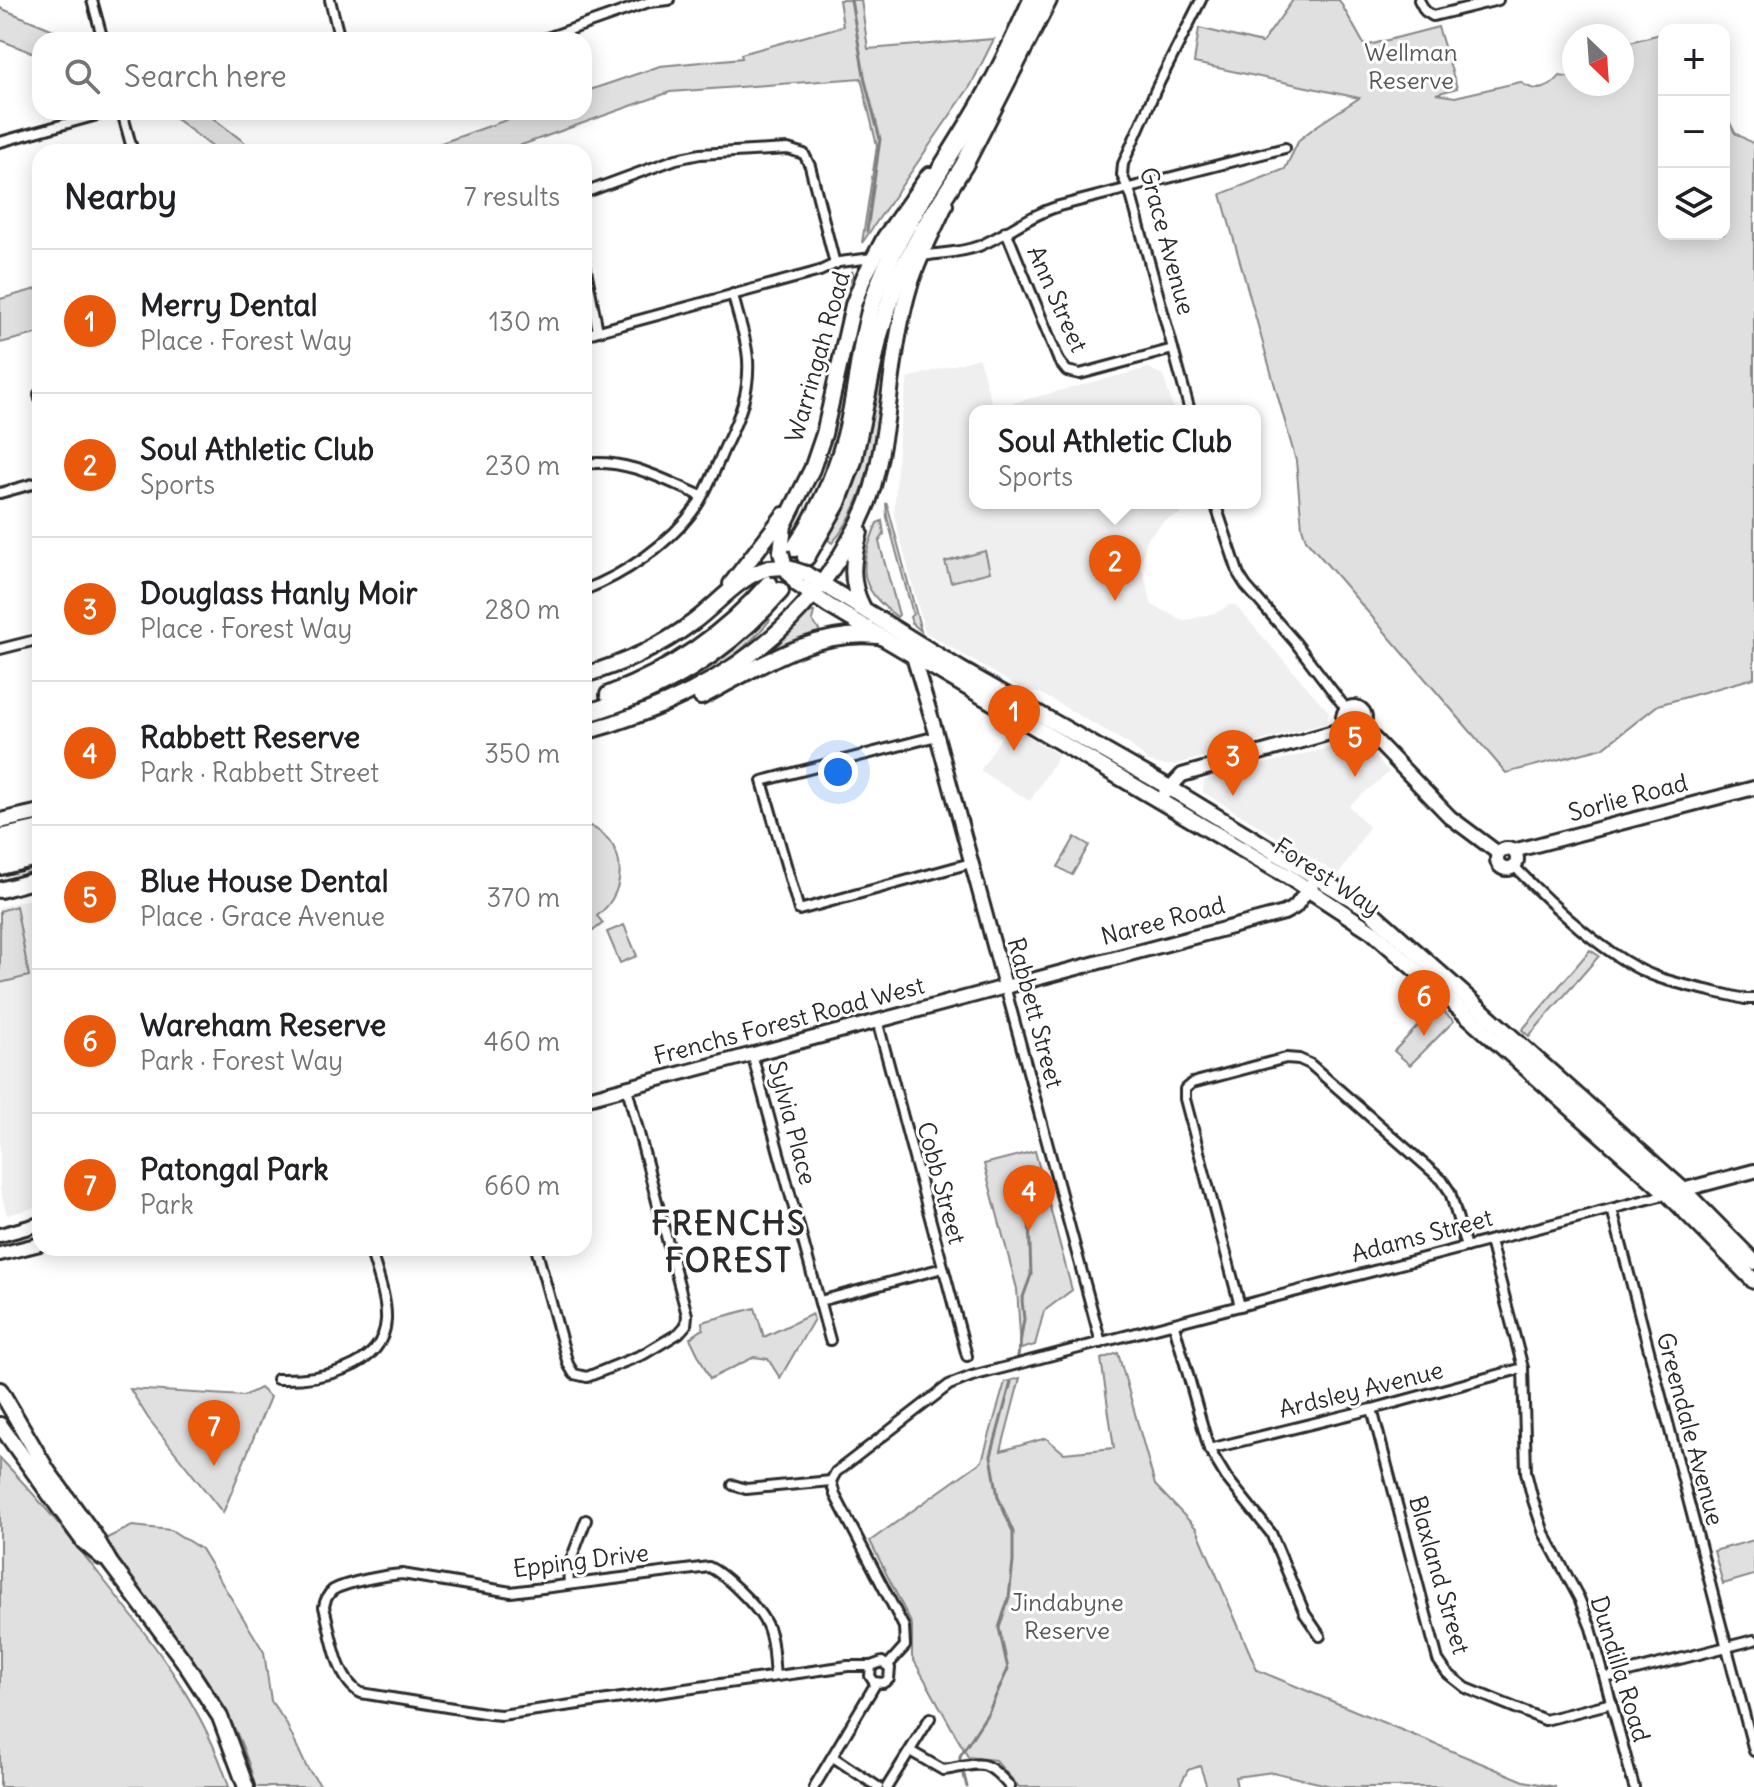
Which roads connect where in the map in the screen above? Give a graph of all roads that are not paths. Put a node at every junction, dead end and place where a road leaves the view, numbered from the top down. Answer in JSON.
{"nodes":[{"id":1,"x":105,"y":0,"type":"edge"},
{"id":2,"x":330,"y":0,"type":"edge"},
{"id":3,"x":669,"y":0,"type":"edge"},
{"id":4,"x":1032,"y":0,"type":"edge"},
{"id":5,"x":1048,"y":0,"type":"edge"},
{"id":6,"x":1201,"y":0,"type":"edge"},
{"id":7,"x":1419,"y":0,"type":"edge"},
{"id":8,"x":1498,"y":0,"type":"edge"},
{"id":9,"x":93,"y":2,"type":"edge"},
{"id":10,"x":101,"y":32,"type":"edge"},
{"id":11,"x":338,"y":32,"type":"edge"},
{"id":12,"x":564,"y":32,"type":"edge"},
{"id":13,"x":79,"y":120,"type":"edge"},
{"id":14,"x":124,"y":120,"type":"edge"},
{"id":15,"x":962,"y":134,"type":"junction"},
{"id":16,"x":0,"y":142,"type":"edge"},
{"id":17,"x":131,"y":144,"type":"edge"},
{"id":18,"x":1285,"y":148,"type":"dead end"},
{"id":19,"x":964,"y":165,"type":"junction"},
{"id":20,"x":1126,"y":189,"type":"junction"},
{"id":21,"x":592,"y":190,"type":"edge"},
{"id":22,"x":1006,"y":231,"type":"junction"},
{"id":23,"x":922,"y":256,"type":"junction"},
{"id":24,"x":873,"y":258,"type":"junction"},
{"id":25,"x":837,"y":263,"type":"junction"},
{"id":26,"x":733,"y":294,"type":"junction"},
{"id":27,"x":592,"y":300,"type":"edge"},
{"id":28,"x":598,"y":331,"type":"junction"},
{"id":29,"x":592,"y":333,"type":"edge"},
{"id":30,"x":1173,"y":349,"type":"junction"},
{"id":31,"x":1188,"y":405,"type":"edge"},
{"id":32,"x":592,"y":463,"type":"edge"},
{"id":33,"x":32,"y":484,"type":"edge"},
{"id":34,"x":0,"y":493,"type":"edge"},
{"id":35,"x":702,"y":496,"type":"junction"},
{"id":36,"x":799,"y":496,"type":"junction"},
{"id":37,"x":1217,"y":509,"type":"edge"},
{"id":38,"x":864,"y":516,"type":"junction"},
{"id":39,"x":797,"y":563,"type":"junction"},
{"id":40,"x":785,"y":567,"type":"junction"},
{"id":41,"x":773,"y":581,"type":"junction"},
{"id":42,"x":592,"y":586,"type":"edge"},
{"id":43,"x":818,"y":590,"type":"junction"},
{"id":44,"x":713,"y":606,"type":"junction"},
{"id":45,"x":864,"y":609,"type":"junction"},
{"id":46,"x":883,"y":637,"type":"junction"},
{"id":47,"x":32,"y":641,"type":"edge"},
{"id":48,"x":0,"y":649,"type":"edge"},
{"id":49,"x":912,"y":653,"type":"junction"},
{"id":50,"x":592,"y":672,"type":"edge"},
{"id":51,"x":592,"y":700,"type":"edge"},
{"id":52,"x":1347,"y":710,"type":"junction"},
{"id":53,"x":592,"y":711,"type":"edge"},
{"id":54,"x":607,"y":725,"type":"junction"},
{"id":55,"x":1346,"y":725,"type":"junction"},
{"id":56,"x":1362,"y":726,"type":"junction"},
{"id":57,"x":592,"y":730,"type":"edge"},
{"id":58,"x":937,"y":736,"type":"junction"},
{"id":59,"x":1168,"y":787,"type":"junction"},
{"id":60,"x":1754,"y":788,"type":"edge"},
{"id":61,"x":1160,"y":801,"type":"junction"},
{"id":62,"x":32,"y":814,"type":"edge"},
{"id":63,"x":0,"y":821,"type":"edge"},
{"id":64,"x":32,"y":831,"type":"edge"},
{"id":65,"x":0,"y":838,"type":"edge"},
{"id":66,"x":32,"y":845,"type":"edge"},
{"id":67,"x":1513,"y":851,"type":"junction"},
{"id":68,"x":0,"y":853,"type":"edge"},
{"id":69,"x":1498,"y":853,"type":"junction"},
{"id":70,"x":32,"y":858,"type":"edge"},
{"id":71,"x":971,"y":863,"type":"junction"},
{"id":72,"x":0,"y":866,"type":"edge"},
{"id":73,"x":1514,"y":866,"type":"junction"},
{"id":74,"x":32,"y":881,"type":"edge"},
{"id":75,"x":1313,"y":883,"type":"junction"},
{"id":76,"x":0,"y":890,"type":"edge"},
{"id":77,"x":1005,"y":986,"type":"junction"},
{"id":78,"x":1754,"y":999,"type":"edge"},
{"id":79,"x":877,"y":1020,"type":"junction"},
{"id":80,"x":752,"y":1054,"type":"junction"},
{"id":81,"x":627,"y":1088,"type":"junction"},
{"id":82,"x":592,"y":1097,"type":"edge"},
{"id":83,"x":1754,"y":1171,"type":"edge"},
{"id":84,"x":1676,"y":1192,"type":"junction"},
{"id":85,"x":1612,"y":1209,"type":"junction"},
{"id":86,"x":32,"y":1226,"type":"edge"},
{"id":87,"x":0,"y":1235,"type":"edge"},
{"id":88,"x":1490,"y":1241,"type":"junction"},
{"id":89,"x":32,"y":1246,"type":"edge"},
{"id":90,"x":1466,"y":1247,"type":"junction"},
{"id":91,"x":0,"y":1254,"type":"edge"},
{"id":92,"x":372,"y":1256,"type":"edge"},
{"id":93,"x":538,"y":1256,"type":"edge"},
{"id":94,"x":1754,"y":1262,"type":"edge"},
{"id":95,"x":943,"y":1268,"type":"junction"},
{"id":96,"x":1754,"y":1281,"type":"edge"},
{"id":97,"x":820,"y":1301,"type":"junction"},
{"id":98,"x":1240,"y":1306,"type":"junction"},
{"id":99,"x":1174,"y":1325,"type":"junction"},
{"id":100,"x":830,"y":1340,"type":"dead end"},
{"id":101,"x":1101,"y":1343,"type":"junction"},
{"id":102,"x":967,"y":1356,"type":"dead end"},
{"id":103,"x":1523,"y":1368,"type":"junction"},
{"id":104,"x":277,"y":1379,"type":"dead end"},
{"id":105,"x":0,"y":1390,"type":"edge"},
{"id":106,"x":1372,"y":1409,"type":"junction"},
{"id":107,"x":0,"y":1425,"type":"edge"},
{"id":108,"x":1209,"y":1449,"type":"junction"},
{"id":109,"x":831,"y":1481,"type":"junction"},
{"id":110,"x":733,"y":1485,"type":"dead end"},
{"id":111,"x":586,"y":1520,"type":"dead end"},
{"id":112,"x":110,"y":1563,"type":"junction"},
{"id":113,"x":569,"y":1584,"type":"junction"},
{"id":114,"x":1320,"y":1636,"type":"dead end"},
{"id":115,"x":1754,"y":1640,"type":"edge"},
{"id":116,"x":1727,"y":1648,"type":"junction"},
{"id":117,"x":888,"y":1665,"type":"junction"},
{"id":118,"x":871,"y":1666,"type":"junction"},
{"id":119,"x":775,"y":1676,"type":"junction"},
{"id":120,"x":1605,"y":1678,"type":"junction"},
{"id":121,"x":876,"y":1683,"type":"junction"},
{"id":122,"x":1612,"y":1703,"type":"junction"},
{"id":123,"x":930,"y":1718,"type":"dead end"},
{"id":124,"x":910,"y":1751,"type":"junction"},
{"id":125,"x":1754,"y":1751,"type":"edge"},
{"id":126,"x":833,"y":1757,"type":"junction"},
{"id":127,"x":246,"y":1787,"type":"edge"},
{"id":128,"x":814,"y":1787,"type":"edge"},
{"id":129,"x":878,"y":1787,"type":"edge"},
{"id":130,"x":887,"y":1787,"type":"edge"},
{"id":131,"x":1010,"y":1787,"type":"edge"},
{"id":132,"x":1634,"y":1787,"type":"edge"}],
"edges":[{"from":1,"to":9,"type":"street"},
{"from":2,"to":11,"type":"street"},
{"from":3,"to":12,"type":"street"},
{"from":4,"to":15,"type":"highway","name":"Warringah Road"},
{"from":5,"to":19,"type":"highway"},
{"from":6,"to":20,"type":"street","name":"Grace Avenue"},
{"from":7,"to":8,"type":"street"},
{"from":9,"to":10,"type":"street"},
{"from":13,"to":16,"type":"street"},
{"from":14,"to":17,"type":"street"},
{"from":15,"to":24,"type":"main road","name":"Warringah Road"},
{"from":15,"to":39,"type":"highway","name":"Warringah Road"},
{"from":18,"to":20,"type":"street"},
{"from":19,"to":23,"type":"main road"},
{"from":19,"to":39,"type":"highway"},
{"from":20,"to":22,"type":"street"},
{"from":20,"to":30,"type":"street","name":"Grace Avenue"},
{"from":21,"to":25,"type":"street"},
{"from":22,"to":23,"type":"street"},
{"from":22,"to":30,"type":"street","name":"Ann Street"},
{"from":23,"to":38,"type":"main road"},
{"from":24,"to":25,"type":"street"},
{"from":24,"to":36,"type":"main road","name":"Warringah Road"},
{"from":25,"to":26,"type":"street"},
{"from":26,"to":28,"type":"street"},
{"from":26,"to":35,"type":"street"},
{"from":27,"to":28,"type":"street"},
{"from":28,"to":29,"type":"street"},
{"from":30,"to":31,"type":"street","name":"Grace Avenue"},
{"from":32,"to":35,"type":"street"},
{"from":33,"to":34,"type":"street"},
{"from":35,"to":42,"type":"street"},
{"from":36,"to":39,"type":"main road","name":"Warringah Road"},
{"from":36,"to":44,"type":"main road"},
{"from":37,"to":52,"type":"street"},
{"from":38,"to":43,"type":"main road"},
{"from":38,"to":45,"type":"main road"},
{"from":39,"to":40,"type":"main road","name":"Warringah Road","bridge":true},
{"from":39,"to":40,"type":"main road","name":"Warringah Road","bridge":true},
{"from":39,"to":43,"type":"main road","name":"Warringah Road"},
{"from":40,"to":41,"type":"main road","bridge":true},
{"from":41,"to":44,"type":"main road"},
{"from":41,"to":51,"type":"highway"},
{"from":41,"to":53,"type":"highway"},
{"from":43,"to":45,"type":"main road","name":"Forest Way"},
{"from":43,"to":46,"type":"main road","name":"Forest Way"},
{"from":43,"to":54,"type":"main road"},
{"from":44,"to":50,"type":"main road"},
{"from":45,"to":59,"type":"main road","name":"Forest Way"},
{"from":46,"to":49,"type":"main road","name":"Forest Way"},
{"from":46,"to":54,"type":"main road"},
{"from":47,"to":48,"type":"street"},
{"from":49,"to":58,"type":"street","name":"Rabbett Street"},
{"from":49,"to":61,"type":"main road","name":"Forest Way"},
{"from":52,"to":55,"type":"street"},
{"from":52,"to":56,"type":"street"},
{"from":54,"to":57,"type":"main road"},
{"from":55,"to":56,"type":"street"},
{"from":55,"to":59,"type":"street"},
{"from":56,"to":69,"type":"street"},
{"from":58,"to":71,"type":"street","name":"Rabbett Street"},
{"from":58,"to":71,"type":"street"},
{"from":59,"to":61,"type":"street"},
{"from":59,"to":75,"type":"main road","name":"Forest Way"},
{"from":60,"to":67,"type":"street","name":"Sorlie Road"},
{"from":61,"to":75,"type":"main road","name":"Forest Way"},
{"from":62,"to":63,"type":"main road"},
{"from":64,"to":65,"type":"highway"},
{"from":66,"to":68,"type":"highway"},
{"from":67,"to":69,"type":"street"},
{"from":67,"to":73,"type":"street"},
{"from":69,"to":73,"type":"street"},
{"from":70,"to":72,"type":"highway"},
{"from":71,"to":77,"type":"street","name":"Rabbett Street"},
{"from":73,"to":78,"type":"street"},
{"from":74,"to":76,"type":"main road"},
{"from":75,"to":77,"type":"street","name":"Naree Road"},
{"from":75,"to":84,"type":"main road","name":"Forest Way"},
{"from":77,"to":79,"type":"street","name":"Frenchs Forest Road West"},
{"from":77,"to":101,"type":"street","name":"Rabbett Street"},
{"from":79,"to":80,"type":"street","name":"Frenchs Forest Road West"},
{"from":79,"to":95,"type":"street","name":"Cobb Street"},
{"from":80,"to":81,"type":"street","name":"Frenchs Forest Road West"},
{"from":80,"to":97,"type":"street","name":"Sylvia Place"},
{"from":81,"to":82,"type":"street","name":"Frenchs Forest Road West"},
{"from":81,"to":93,"type":"street"},
{"from":83,"to":84,"type":"street","name":"Adams Street"},
{"from":84,"to":85,"type":"street","name":"Adams Street"},
{"from":84,"to":94,"type":"main road","name":"Forest Way"},
{"from":84,"to":96,"type":"main road","name":"Forest Way"},
{"from":85,"to":88,"type":"street","name":"Adams Street"},
{"from":85,"to":116,"type":"street","name":"Greendale Avenue"},
{"from":86,"to":87,"type":"street"},
{"from":88,"to":90,"type":"street","name":"Adams Street"},
{"from":88,"to":103,"type":"street","name":"Dundilla Road"},
{"from":89,"to":91,"type":"street"},
{"from":90,"to":98,"type":"street","name":"Adams Street"},
{"from":90,"to":98,"type":"street"},
{"from":92,"to":104,"type":"street"},
{"from":95,"to":97,"type":"street"},
{"from":95,"to":102,"type":"street","name":"Cobb Street"},
{"from":97,"to":100,"type":"street","name":"Sylvia Place"},
{"from":98,"to":99,"type":"street","name":"Adams Street"},
{"from":99,"to":101,"type":"street","name":"Adams Street"},
{"from":99,"to":108,"type":"street"},
{"from":101,"to":109,"type":"street"},
{"from":103,"to":106,"type":"street","name":"Ardsley Avenue"},
{"from":103,"to":120,"type":"street","name":"Dundilla Road"},
{"from":105,"to":112,"type":"main road"},
{"from":106,"to":108,"type":"street","name":"Ardsley Avenue"},
{"from":106,"to":122,"type":"street","name":"Blaxland Street"},
{"from":107,"to":112,"type":"main road"},
{"from":108,"to":114,"type":"street"},
{"from":109,"to":110,"type":"street"},
{"from":109,"to":117,"type":"street"},
{"from":111,"to":113,"type":"street"},
{"from":112,"to":127,"type":"main road"},
{"from":113,"to":119,"type":"street","name":"Epping Drive"},
{"from":113,"to":119,"type":"street","name":"Epping Drive"},
{"from":115,"to":116,"type":"street"},
{"from":116,"to":120,"type":"street"},
{"from":116,"to":125,"type":"street","name":"Greendale Avenue"},
{"from":117,"to":118,"type":"street"},
{"from":117,"to":121,"type":"street"},
{"from":118,"to":119,"type":"street","name":"Epping Drive"},
{"from":118,"to":121,"type":"street"},
{"from":120,"to":122,"type":"street","name":"Dundilla Road"},
{"from":121,"to":126,"type":"street"},
{"from":122,"to":132,"type":"street","name":"Dundilla Road"},
{"from":123,"to":124,"type":"street"},
{"from":124,"to":130,"type":"street"},
{"from":124,"to":131,"type":"street"},
{"from":126,"to":128,"type":"street"},
{"from":126,"to":129,"type":"street"}]}
